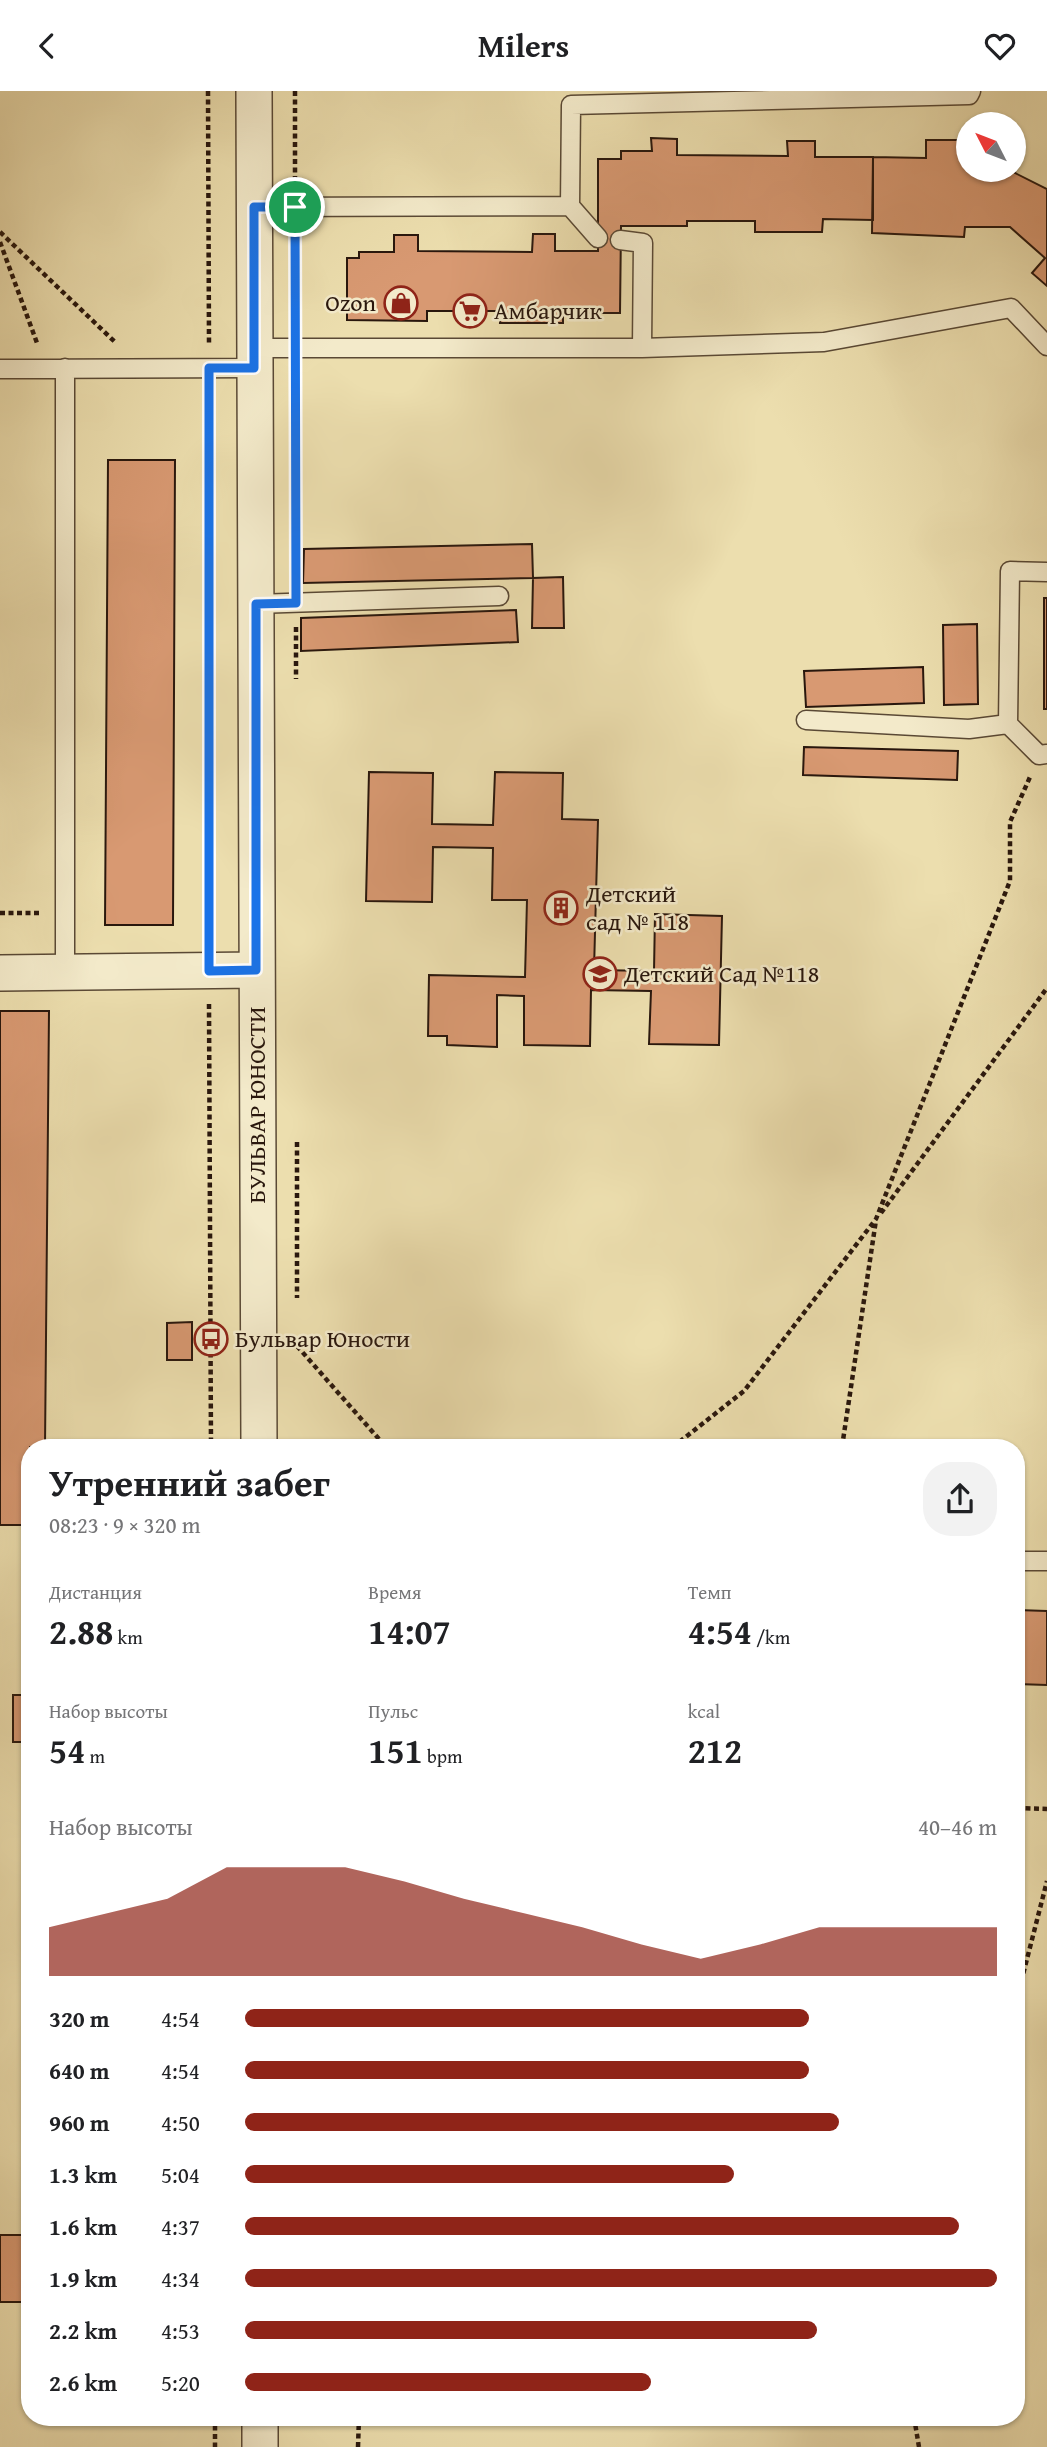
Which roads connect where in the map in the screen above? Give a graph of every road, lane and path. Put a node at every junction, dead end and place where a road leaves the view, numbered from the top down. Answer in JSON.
{"nodes":[{"id":1,"x":208,"y":91,"type":"edge"},
{"id":2,"x":254,"y":91,"type":"edge"},
{"id":3,"x":295,"y":91,"type":"edge"},
{"id":4,"x":971,"y":91,"type":"edge"},
{"id":5,"x":570,"y":206,"type":"junction"},
{"id":6,"x":254,"y":207,"type":"junction"},
{"id":7,"x":295,"y":207,"type":"junction"},
{"id":8,"x":0,"y":232,"type":"edge"},
{"id":9,"x":598,"y":238,"type":"dead end"},
{"id":10,"x":620,"y":240,"type":"dead end"},
{"id":11,"x":0,"y":242,"type":"edge"},
{"id":12,"x":1047,"y":346,"type":"edge"},
{"id":13,"x":296,"y":348,"type":"junction"},
{"id":14,"x":642,"y":348,"type":"junction"},
{"id":15,"x":255,"y":358,"type":"junction"},
{"id":16,"x":65,"y":368,"type":"junction"},
{"id":17,"x":142,"y":368,"type":"junction"},
{"id":18,"x":209,"y":368,"type":"junction"},
{"id":19,"x":0,"y":369,"type":"edge"},
{"id":20,"x":46,"y":369,"type":"junction"},
{"id":21,"x":1047,"y":572,"type":"edge"},
{"id":22,"x":499,"y":596,"type":"dead end"},
{"id":23,"x":296,"y":603,"type":"junction"},
{"id":24,"x":256,"y":604,"type":"junction"},
{"id":25,"x":296,"y":679,"type":"dead end"},
{"id":26,"x":807,"y":720,"type":"dead end"},
{"id":27,"x":1008,"y":723,"type":"junction"},
{"id":28,"x":1043,"y":755,"type":"edge"},
{"id":29,"x":64,"y":912,"type":"junction"},
{"id":30,"x":0,"y":913,"type":"edge"},
{"id":31,"x":256,"y":970,"type":"junction"},
{"id":32,"x":209,"y":971,"type":"junction"},
{"id":33,"x":65,"y":972,"type":"junction"},
{"id":34,"x":0,"y":973,"type":"edge"},
{"id":35,"x":1047,"y":988,"type":"edge"},
{"id":36,"x":297,"y":1142,"type":"dead end"},
{"id":37,"x":876,"y":1219,"type":"junction"},
{"id":38,"x":297,"y":1305,"type":"dead end"},
{"id":39,"x":297,"y":1333,"type":"dead end"},
{"id":40,"x":297,"y":1346,"type":"junction"},
{"id":41,"x":297,"y":1359,"type":"dead end"},
{"id":42,"x":211,"y":1439,"type":"edge"},
{"id":43,"x":259,"y":1439,"type":"edge"},
{"id":44,"x":379,"y":1439,"type":"edge"},
{"id":45,"x":683,"y":1439,"type":"edge"},
{"id":46,"x":843,"y":1439,"type":"edge"},
{"id":47,"x":1025,"y":1561,"type":"edge"},
{"id":48,"x":1047,"y":1561,"type":"edge"},
{"id":49,"x":1025,"y":1808,"type":"edge"},
{"id":50,"x":1047,"y":1809,"type":"edge"},
{"id":51,"x":1047,"y":1881,"type":"edge"},
{"id":52,"x":1025,"y":1967,"type":"edge"},
{"id":53,"x":215,"y":2426,"type":"edge"},
{"id":54,"x":260,"y":2426,"type":"edge"},
{"id":55,"x":359,"y":2426,"type":"edge"},
{"id":56,"x":916,"y":2426,"type":"edge"},
{"id":57,"x":215,"y":2447,"type":"edge"},
{"id":58,"x":260,"y":2447,"type":"edge"},
{"id":59,"x":358,"y":2447,"type":"edge"},
{"id":60,"x":919,"y":2447,"type":"edge"}],
"edges":[{"from":1,"to":18,"type":"path"},
{"from":2,"to":6,"type":"street","name":"БУЛЬВАР ЮНОСТИ"},
{"from":3,"to":7,"type":"path"},
{"from":4,"to":5,"type":"lane"},
{"from":5,"to":7,"type":"lane"},
{"from":5,"to":9,"type":"lane"},
{"from":6,"to":7,"type":"lane"},
{"from":6,"to":15,"type":"street","name":"БУЛЬВАР ЮНОСТИ"},
{"from":7,"to":13,"type":"path"},
{"from":8,"to":17,"type":"path"},
{"from":10,"to":14,"type":"lane"},
{"from":11,"to":20,"type":"path"},
{"from":12,"to":14,"type":"lane"},
{"from":13,"to":14,"type":"lane"},
{"from":13,"to":15,"type":"lane"},
{"from":13,"to":23,"type":"path"},
{"from":15,"to":18,"type":"lane"},
{"from":15,"to":24,"type":"street","name":"БУЛЬВАР ЮНОСТИ"},
{"from":16,"to":17,"type":"lane"},
{"from":16,"to":20,"type":"lane"},
{"from":16,"to":29,"type":"lane"},
{"from":17,"to":18,"type":"lane"},
{"from":18,"to":32,"type":"path"},
{"from":19,"to":20,"type":"lane"},
{"from":21,"to":27,"type":"lane"},
{"from":22,"to":23,"type":"lane"},
{"from":23,"to":24,"type":"lane"},
{"from":23,"to":25,"type":"path"},
{"from":24,"to":31,"type":"street","name":"БУЛЬВАР ЮНОСТИ"},
{"from":26,"to":27,"type":"lane"},
{"from":27,"to":28,"type":"lane"},
{"from":28,"to":37,"type":"path"},
{"from":29,"to":30,"type":"path"},
{"from":29,"to":33,"type":"lane"},
{"from":31,"to":32,"type":"street"},
{"from":31,"to":43,"type":"street","name":"БУЛЬВАР ЮНОСТИ"},
{"from":32,"to":33,"type":"street"},
{"from":32,"to":42,"type":"path"},
{"from":33,"to":34,"type":"street"},
{"from":35,"to":37,"type":"path"},
{"from":36,"to":38,"type":"path"},
{"from":37,"to":45,"type":"path"},
{"from":37,"to":46,"type":"path"},
{"from":39,"to":40,"type":"path"},
{"from":40,"to":41,"type":"path"},
{"from":40,"to":44,"type":"path"},
{"from":47,"to":48,"type":"lane"},
{"from":49,"to":50,"type":"path"},
{"from":51,"to":52,"type":"path"},
{"from":53,"to":57,"type":"path"},
{"from":54,"to":58,"type":"street"},
{"from":55,"to":59,"type":"path"},
{"from":56,"to":60,"type":"path"}]}
